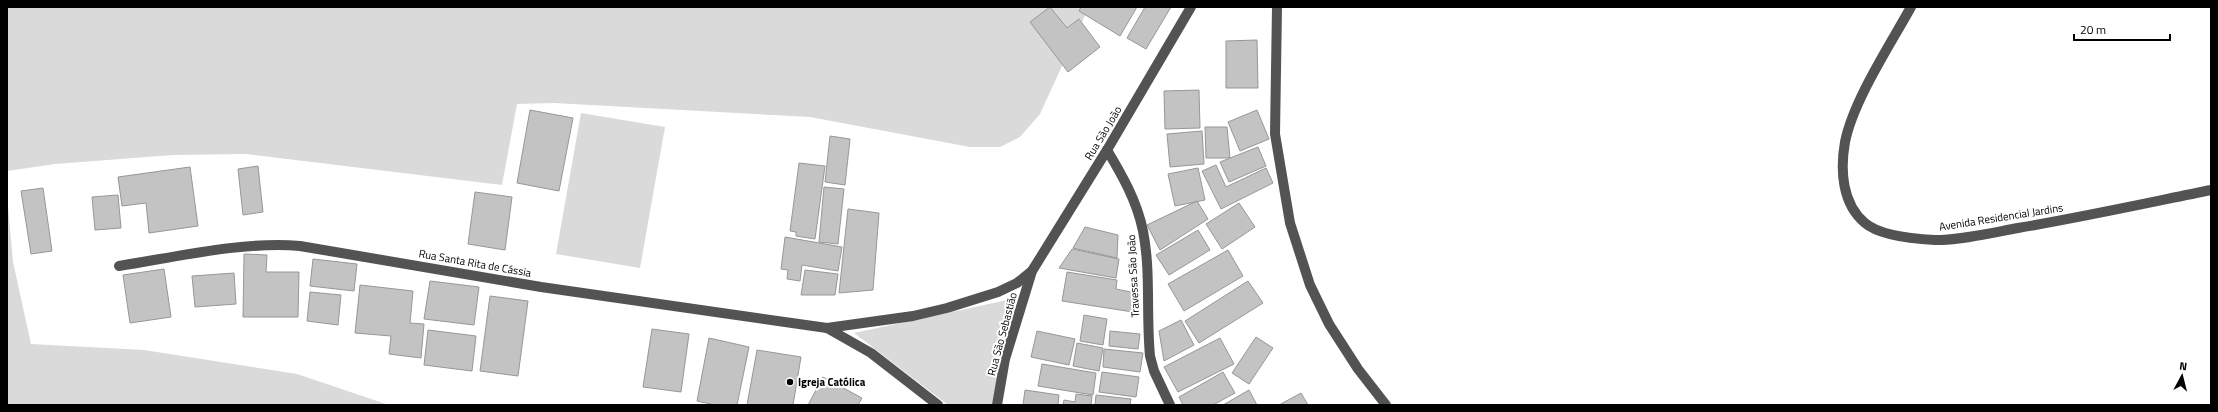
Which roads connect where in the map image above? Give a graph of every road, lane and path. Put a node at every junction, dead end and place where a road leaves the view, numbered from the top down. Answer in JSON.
{"nodes":[{"id":1,"x":1191,"y":7,"type":"edge"},
{"id":2,"x":1277,"y":7,"type":"edge"},
{"id":3,"x":1911,"y":7,"type":"edge"},
{"id":4,"x":1107,"y":150,"type":"junction"},
{"id":5,"x":2211,"y":190,"type":"edge"},
{"id":6,"x":119,"y":266,"type":"dead end"},
{"id":7,"x":1032,"y":271,"type":"junction"},
{"id":8,"x":827,"y":328,"type":"junction"},
{"id":9,"x":938,"y":405,"type":"edge"},
{"id":10,"x":997,"y":405,"type":"edge"},
{"id":11,"x":1170,"y":405,"type":"edge"},
{"id":12,"x":1386,"y":405,"type":"edge"}],
"edges":[{"from":1,"to":4,"type":"street","name":"Rua São João"},
{"from":2,"to":12,"type":"street"},
{"from":3,"to":5,"type":"street","name":"Avenida Residencial Jardins"},
{"from":4,"to":7,"type":"street","name":"Rua São João"},
{"from":4,"to":11,"type":"street","name":"Travessa São João"},
{"from":6,"to":8,"type":"street","name":"Rua Santa Rita de Cássia"},
{"from":7,"to":8,"type":"street","name":"Rua Santa Rita de Cássia"},
{"from":7,"to":10,"type":"street","name":"Rua São Sebastião"},
{"from":8,"to":9,"type":"street","name":"Rua Santa Rita de Cássia"}]}
